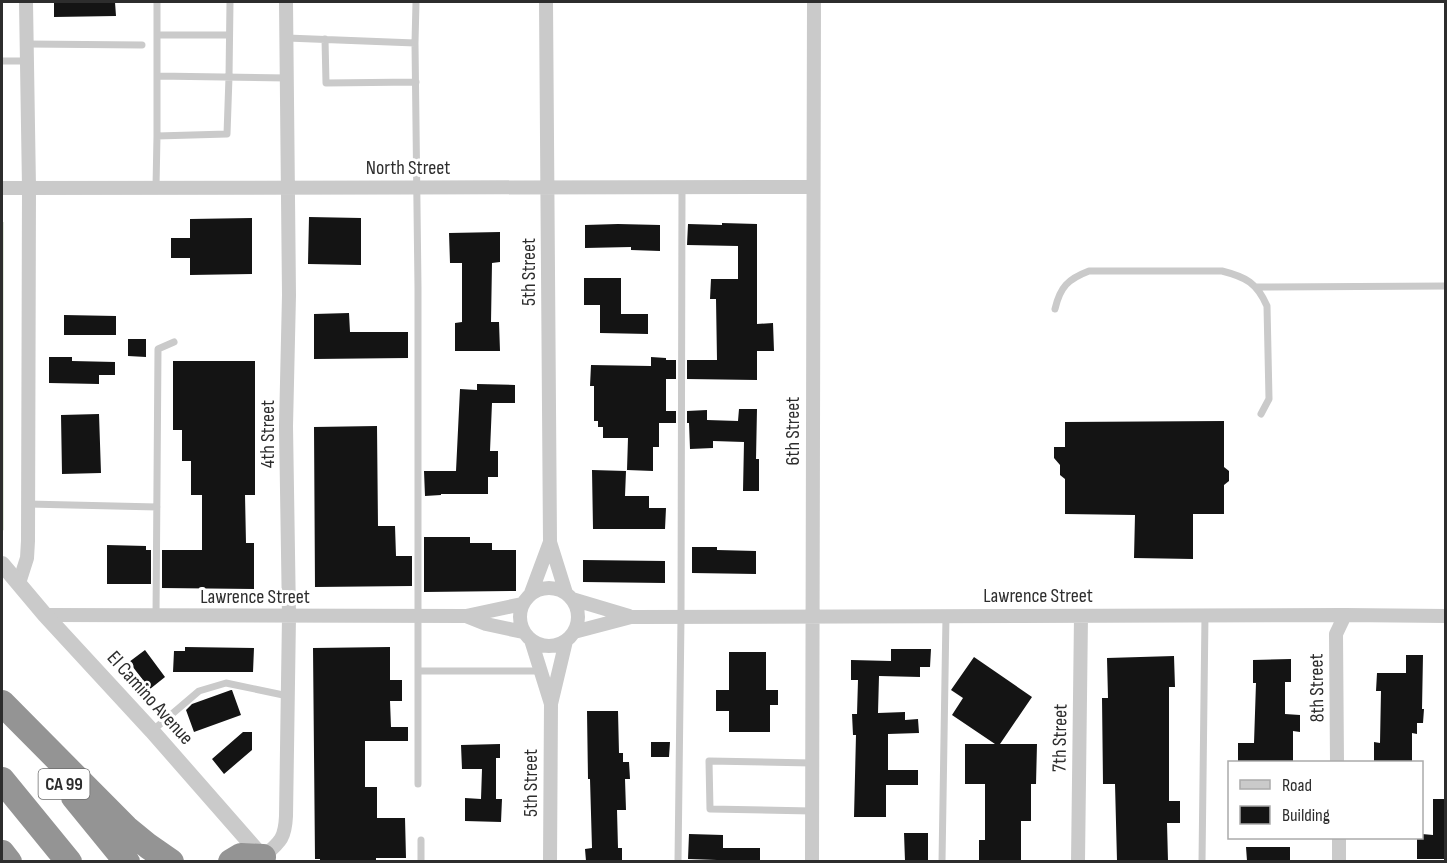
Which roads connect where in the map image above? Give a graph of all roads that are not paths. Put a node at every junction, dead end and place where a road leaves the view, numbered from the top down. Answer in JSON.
{"nodes":[{"id":1,"x":26,"y":2,"type":"edge"},
{"id":2,"x":157,"y":2,"type":"edge"},
{"id":3,"x":230,"y":2,"type":"edge"},
{"id":4,"x":286,"y":2,"type":"edge"},
{"id":5,"x":416,"y":2,"type":"edge"},
{"id":6,"x":546,"y":2,"type":"edge"},
{"id":7,"x":814,"y":2,"type":"edge"},
{"id":8,"x":157,"y":35,"type":"junction"},
{"id":9,"x":229,"y":35,"type":"junction"},
{"id":10,"x":287,"y":39,"type":"junction"},
{"id":11,"x":325,"y":39,"type":"junction"},
{"id":12,"x":415,"y":43,"type":"junction"},
{"id":13,"x":27,"y":44,"type":"junction"},
{"id":14,"x":142,"y":45,"type":"dead end"},
{"id":15,"x":2,"y":61,"type":"edge"},
{"id":16,"x":27,"y":61,"type":"junction"},
{"id":17,"x":157,"y":76,"type":"junction"},
{"id":18,"x":229,"y":77,"type":"junction"},
{"id":19,"x":287,"y":78,"type":"junction"},
{"id":20,"x":416,"y":82,"type":"junction"},
{"id":21,"x":157,"y":136,"type":"junction"},
{"id":22,"x":287,"y":186,"type":"junction"},
{"id":23,"x":156,"y":187,"type":"junction"},
{"id":24,"x":813,"y":187,"type":"junction"},
{"id":25,"x":2,"y":188,"type":"edge"},
{"id":26,"x":29,"y":188,"type":"junction"},
{"id":27,"x":417,"y":188,"type":"junction"},
{"id":28,"x":682,"y":188,"type":"junction"},
{"id":29,"x":548,"y":189,"type":"junction"},
{"id":30,"x":1446,"y":286,"type":"edge"},
{"id":31,"x":1256,"y":287,"type":"junction"},
{"id":32,"x":1055,"y":309,"type":"dead end"},
{"id":33,"x":174,"y":342,"type":"dead end"},
{"id":34,"x":1261,"y":414,"type":"dead end"},
{"id":35,"x":28,"y":504,"type":"junction"},
{"id":36,"x":157,"y":507,"type":"junction"},
{"id":37,"x":550,"y":542,"type":"junction"},
{"id":38,"x":2,"y":564,"type":"edge"},
{"id":39,"x":19,"y":583,"type":"junction"},
{"id":40,"x":569,"y":596,"type":"junction"},
{"id":41,"x":526,"y":598,"type":"junction"},
{"id":42,"x":45,"y":615,"type":"junction"},
{"id":43,"x":1205,"y":615,"type":"junction"},
{"id":44,"x":1345,"y":615,"type":"junction"},
{"id":45,"x":156,"y":616,"type":"junction"},
{"id":46,"x":289,"y":616,"type":"junction"},
{"id":47,"x":418,"y":616,"type":"junction"},
{"id":48,"x":466,"y":616,"type":"junction"},
{"id":49,"x":813,"y":616,"type":"junction"},
{"id":50,"x":946,"y":616,"type":"junction"},
{"id":51,"x":1081,"y":616,"type":"junction"},
{"id":52,"x":1446,"y":616,"type":"edge"},
{"id":53,"x":631,"y":617,"type":"junction"},
{"id":54,"x":681,"y":617,"type":"junction"},
{"id":55,"x":527,"y":636,"type":"junction"},
{"id":56,"x":570,"y":636,"type":"junction"},
{"id":57,"x":418,"y":671,"type":"junction"},
{"id":58,"x":541,"y":671,"type":"junction"},
{"id":59,"x":288,"y":696,"type":"junction"},
{"id":60,"x":551,"y":704,"type":"junction"},
{"id":61,"x":2,"y":705,"type":"edge"},
{"id":62,"x":152,"y":731,"type":"junction"},
{"id":63,"x":1337,"y":761,"type":"edge"},
{"id":64,"x":812,"y":763,"type":"junction"},
{"id":65,"x":2,"y":780,"type":"edge"},
{"id":66,"x":418,"y":784,"type":"dead end"},
{"id":67,"x":812,"y":810,"type":"junction"},
{"id":68,"x":1339,"y":839,"type":"edge"},
{"id":69,"x":421,"y":840,"type":"dead end"},
{"id":70,"x":2,"y":853,"type":"edge"},
{"id":71,"x":264,"y":860,"type":"edge"},
{"id":72,"x":9,"y":861,"type":"edge"},
{"id":73,"x":69,"y":861,"type":"edge"},
{"id":74,"x":127,"y":861,"type":"edge"},
{"id":75,"x":171,"y":861,"type":"edge"},
{"id":76,"x":231,"y":861,"type":"edge"},
{"id":77,"x":421,"y":861,"type":"edge"},
{"id":78,"x":550,"y":861,"type":"edge"},
{"id":79,"x":678,"y":861,"type":"edge"},
{"id":80,"x":812,"y":861,"type":"edge"},
{"id":81,"x":942,"y":861,"type":"edge"},
{"id":82,"x":1078,"y":861,"type":"edge"},
{"id":83,"x":1202,"y":861,"type":"edge"},
{"id":84,"x":1339,"y":861,"type":"edge"}],
"edges":[{"from":1,"to":13,"type":"street"},
{"from":2,"to":8,"type":"lane"},
{"from":3,"to":9,"type":"lane"},
{"from":4,"to":10,"type":"street","name":"4th Street"},
{"from":5,"to":12,"type":"lane"},
{"from":6,"to":29,"type":"street","name":"5th Street"},
{"from":7,"to":24,"type":"street","name":"6th Street"},
{"from":8,"to":9,"type":"lane"},
{"from":8,"to":17,"type":"lane"},
{"from":9,"to":18,"type":"lane"},
{"from":10,"to":11,"type":"lane"},
{"from":10,"to":19,"type":"street","name":"4th Street"},
{"from":11,"to":12,"type":"lane"},
{"from":11,"to":20,"type":"lane"},
{"from":12,"to":20,"type":"lane"},
{"from":13,"to":14,"type":"lane"},
{"from":13,"to":16,"type":"street"},
{"from":15,"to":16,"type":"lane"},
{"from":16,"to":26,"type":"street"},
{"from":17,"to":18,"type":"lane"},
{"from":17,"to":21,"type":"lane"},
{"from":18,"to":19,"type":"lane"},
{"from":18,"to":21,"type":"lane"},
{"from":19,"to":22,"type":"street","name":"4th Street"},
{"from":20,"to":27,"type":"lane"},
{"from":21,"to":23,"type":"lane"},
{"from":22,"to":23,"type":"street","name":"North Street"},
{"from":22,"to":27,"type":"street","name":"North Street"},
{"from":22,"to":46,"type":"street","name":"4th Street"},
{"from":23,"to":26,"type":"street","name":"North Street"},
{"from":24,"to":28,"type":"street","name":"North Street"},
{"from":24,"to":49,"type":"street","name":"6th Street"},
{"from":25,"to":26,"type":"street","name":"North Street"},
{"from":26,"to":35,"type":"street"},
{"from":27,"to":29,"type":"street","name":"North Street"},
{"from":27,"to":47,"type":"lane"},
{"from":28,"to":29,"type":"street","name":"North Street"},
{"from":28,"to":54,"type":"lane"},
{"from":29,"to":37,"type":"street","name":"5th Street"},
{"from":30,"to":31,"type":"lane"},
{"from":31,"to":32,"type":"lane"},
{"from":31,"to":34,"type":"lane"},
{"from":33,"to":36,"type":"lane"},
{"from":35,"to":36,"type":"lane"},
{"from":35,"to":39,"type":"street"},
{"from":36,"to":45,"type":"lane"},
{"from":37,"to":40,"type":"street","name":"5th Street"},
{"from":37,"to":41,"type":"street","name":"5th Street"},
{"from":38,"to":39,"type":"street","name":"El Camino Avenue"},
{"from":39,"to":42,"type":"street","name":"El Camino Avenue"},
{"from":40,"to":41,"type":"street"},
{"from":40,"to":53,"type":"street","name":"Lawrence Street"},
{"from":40,"to":56,"type":"street"},
{"from":41,"to":48,"type":"street","name":"Lawrence Street"},
{"from":41,"to":55,"type":"street"},
{"from":42,"to":45,"type":"street","name":"Lawrence Street"},
{"from":42,"to":62,"type":"street","name":"El Camino Avenue"},
{"from":43,"to":44,"type":"street","name":"Lawrence Street"},
{"from":43,"to":51,"type":"street","name":"Lawrence Street"},
{"from":43,"to":83,"type":"lane"},
{"from":44,"to":52,"type":"street","name":"Lawrence Street"},
{"from":44,"to":63,"type":"street","name":"8th Street"},
{"from":45,"to":46,"type":"street","name":"Lawrence Street"},
{"from":46,"to":47,"type":"street","name":"Lawrence Street"},
{"from":46,"to":59,"type":"street","name":"4th Street"},
{"from":47,"to":48,"type":"street","name":"Lawrence Street"},
{"from":47,"to":57,"type":"lane"},
{"from":48,"to":55,"type":"street","name":"Lawrence Street"},
{"from":49,"to":50,"type":"street","name":"Lawrence Street"},
{"from":49,"to":54,"type":"street","name":"Lawrence Street"},
{"from":49,"to":64,"type":"street","name":"6th Street"},
{"from":50,"to":51,"type":"street","name":"Lawrence Street"},
{"from":50,"to":81,"type":"lane"},
{"from":51,"to":82,"type":"street","name":"7th Street"},
{"from":53,"to":54,"type":"street","name":"Lawrence Street"},
{"from":53,"to":56,"type":"street","name":"Lawrence Street"},
{"from":54,"to":79,"type":"lane"},
{"from":55,"to":56,"type":"street"},
{"from":55,"to":58,"type":"street","name":"5th Street"},
{"from":56,"to":60,"type":"street","name":"5th Street"},
{"from":57,"to":58,"type":"lane"},
{"from":57,"to":66,"type":"lane"},
{"from":58,"to":60,"type":"street","name":"5th Street"},
{"from":59,"to":62,"type":"lane"},
{"from":59,"to":71,"type":"street","name":"4th Street"},
{"from":60,"to":78,"type":"street","name":"5th Street"},
{"from":61,"to":74,"type":"highway","number":"CA 99"},
{"from":61,"to":75,"type":"highway"},
{"from":62,"to":71,"type":"street","name":"El Camino Avenue"},
{"from":64,"to":67,"type":"street","name":"6th Street"},
{"from":64,"to":67,"type":"lane"},
{"from":65,"to":73,"type":"highway","number":"CA 99"},
{"from":67,"to":80,"type":"street","name":"6th Street"},
{"from":68,"to":84,"type":"street"},
{"from":69,"to":77,"type":"lane"},
{"from":70,"to":72,"type":"highway"},
{"from":71,"to":76,"type":"highway"}]}
